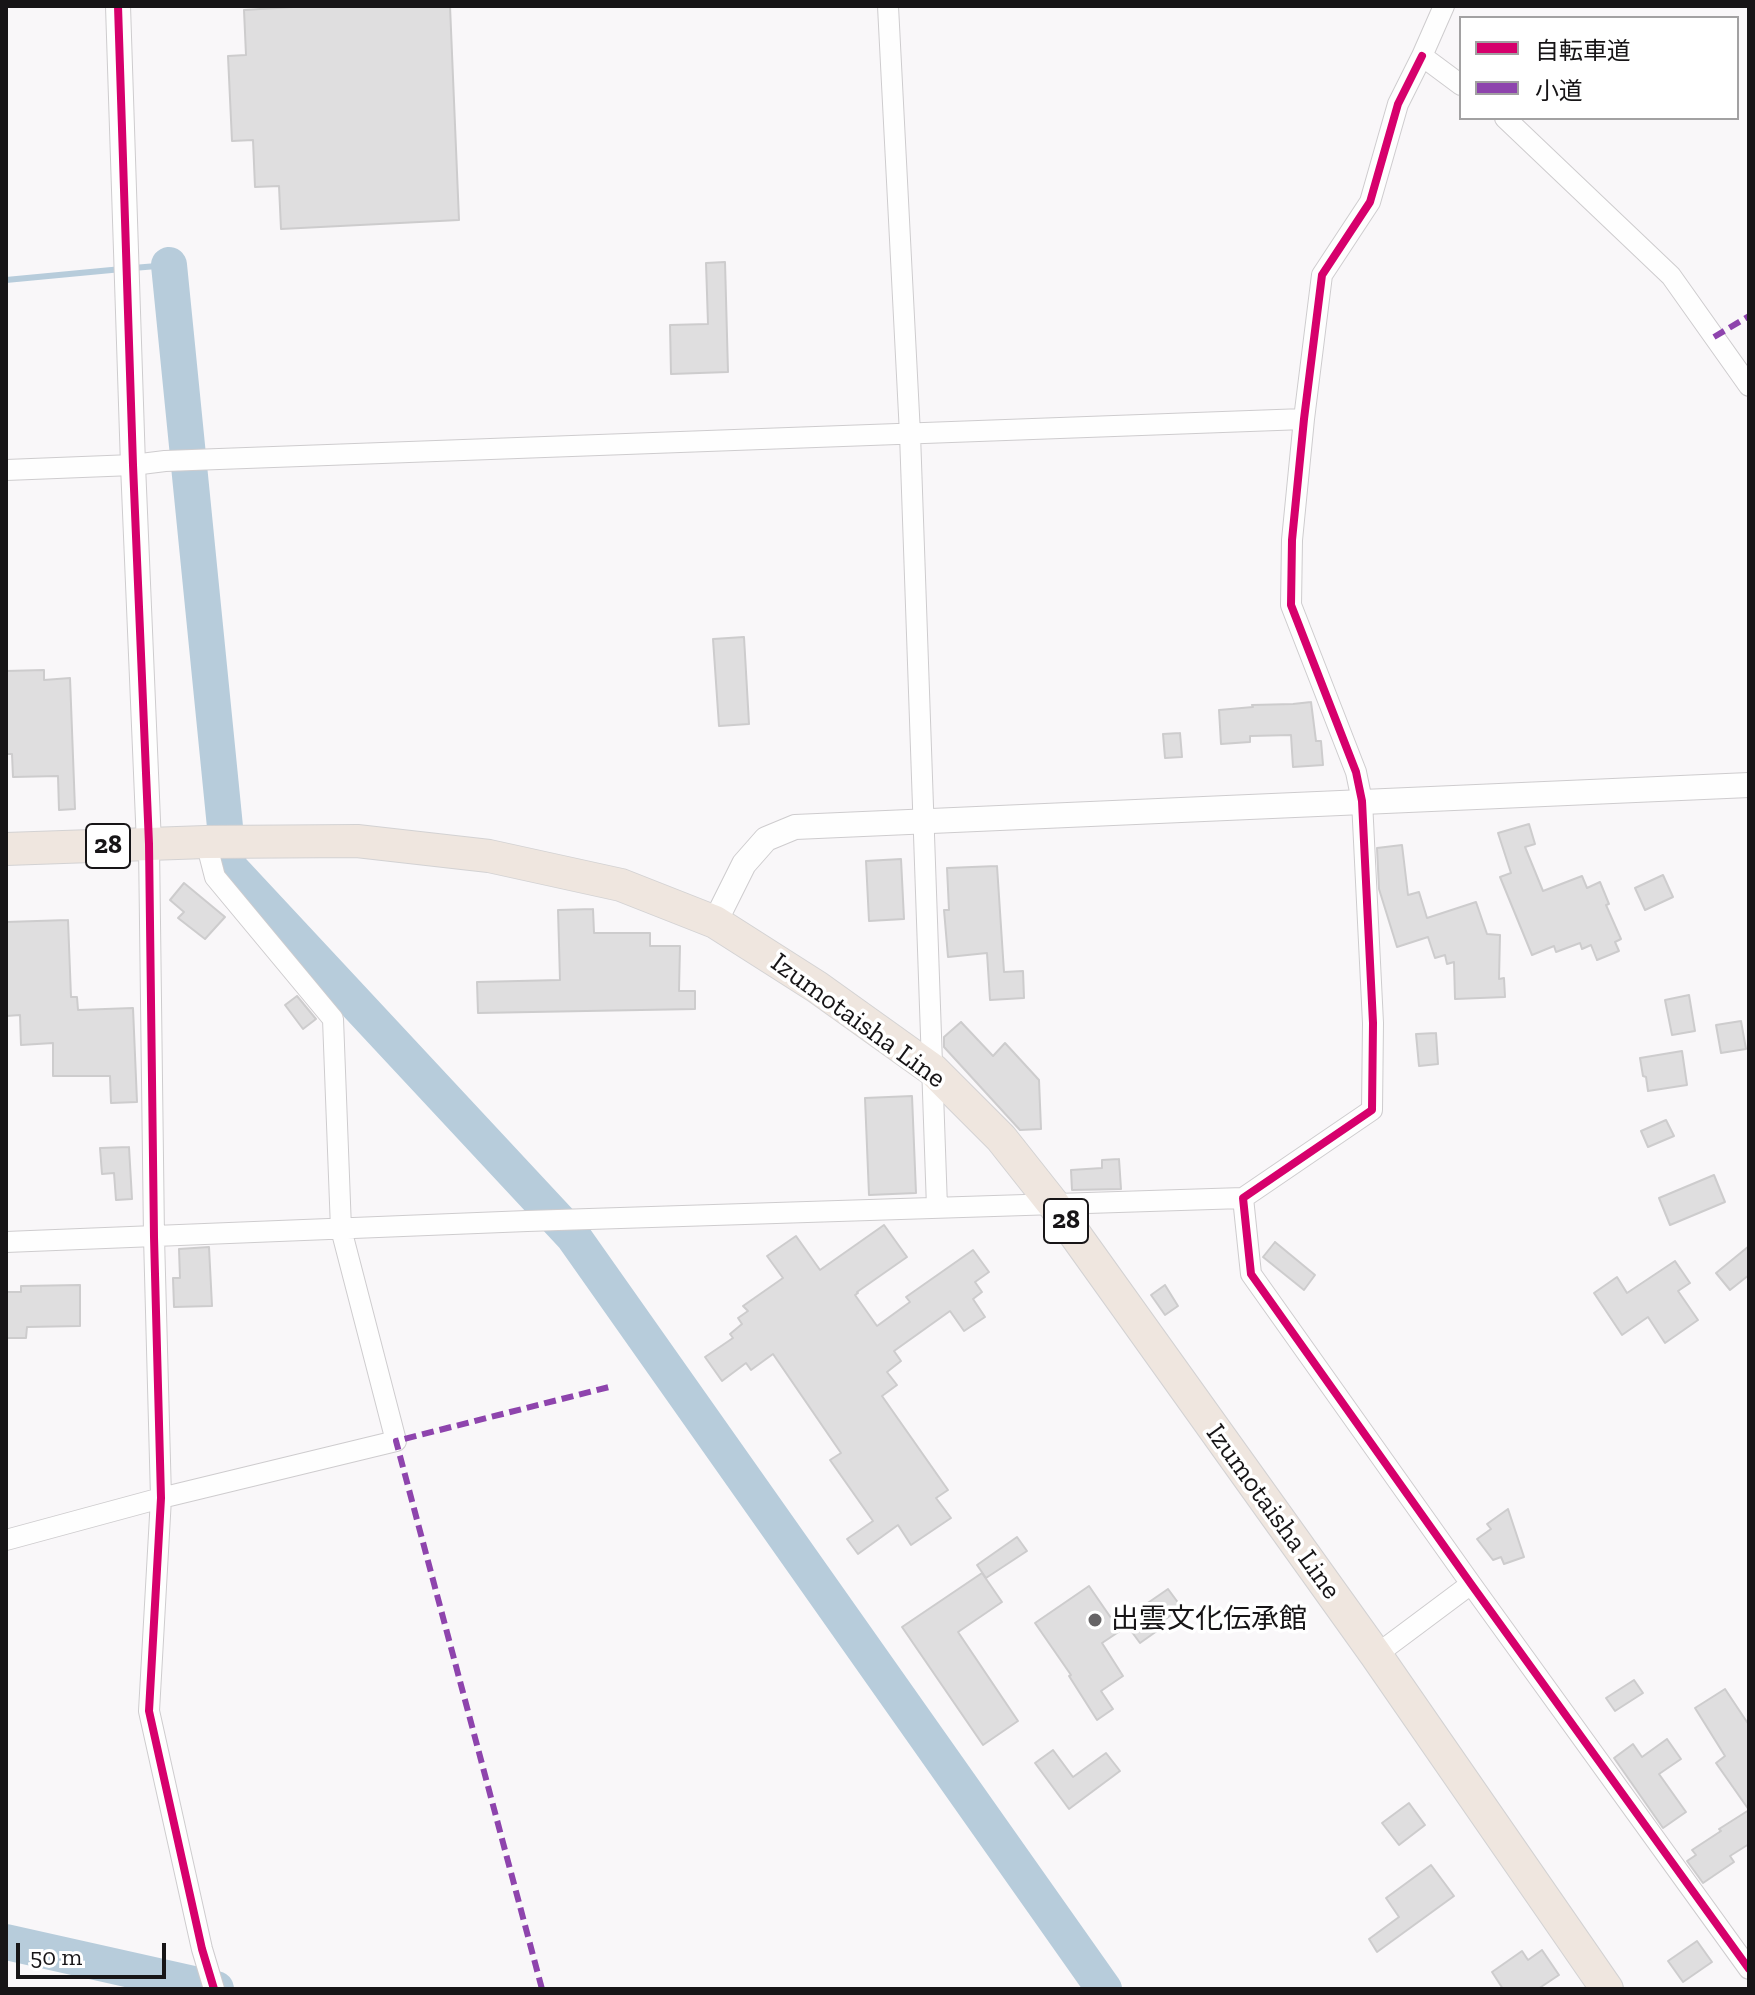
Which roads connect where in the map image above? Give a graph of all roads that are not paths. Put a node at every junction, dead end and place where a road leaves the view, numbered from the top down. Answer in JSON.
{"nodes":[{"id":1,"x":118,"y":6,"type":"edge"},
{"id":2,"x":888,"y":6,"type":"edge"},
{"id":3,"x":1444,"y":6,"type":"edge"},
{"id":4,"x":1422,"y":56,"type":"junction"},
{"id":5,"x":1459,"y":84,"type":"edge"},
{"id":6,"x":1507,"y":120,"type":"edge"},
{"id":7,"x":1749,"y":386,"type":"edge"},
{"id":8,"x":1304,"y":419,"type":"junction"},
{"id":9,"x":910,"y":434,"type":"junction"},
{"id":10,"x":133,"y":465,"type":"junction"},
{"id":11,"x":6,"y":470,"type":"edge"},
{"id":12,"x":1749,"y":785,"type":"edge"},
{"id":13,"x":1362,"y":801,"type":"junction"},
{"id":14,"x":923,"y":820,"type":"junction"},
{"id":15,"x":208,"y":842,"type":"junction"},
{"id":16,"x":149,"y":844,"type":"junction"},
{"id":17,"x":6,"y":849,"type":"edge"},
{"id":18,"x":715,"y":922,"type":"junction"},
{"id":19,"x":933,"y":1070,"type":"junction"},
{"id":20,"x":1243,"y":1198,"type":"junction"},
{"id":21,"x":1054,"y":1205,"type":"junction"},
{"id":22,"x":937,"y":1207,"type":"junction"},
{"id":23,"x":341,"y":1229,"type":"junction"},
{"id":24,"x":154,"y":1237,"type":"junction"},
{"id":25,"x":6,"y":1242,"type":"edge"},
{"id":26,"x":161,"y":1498,"type":"junction"},
{"id":27,"x":6,"y":1540,"type":"edge"},
{"id":28,"x":1471,"y":1584,"type":"junction"},
{"id":29,"x":1376,"y":1655,"type":"junction"},
{"id":30,"x":1749,"y":1969,"type":"edge"},
{"id":31,"x":1596,"y":1985,"type":"edge"},
{"id":32,"x":214,"y":1989,"type":"edge"}],
"edges":[{"from":1,"to":10,"type":"street"},
{"from":2,"to":9,"type":"street"},
{"from":3,"to":4,"type":"street"},
{"from":4,"to":5,"type":"street"},
{"from":4,"to":8,"type":"street"},
{"from":6,"to":7,"type":"street"},
{"from":8,"to":9,"type":"street"},
{"from":8,"to":13,"type":"street"},
{"from":9,"to":10,"type":"street"},
{"from":9,"to":14,"type":"street"},
{"from":10,"to":11,"type":"street"},
{"from":10,"to":16,"type":"street"},
{"from":12,"to":13,"type":"street"},
{"from":13,"to":14,"type":"street"},
{"from":13,"to":20,"type":"street"},
{"from":14,"to":18,"type":"street"},
{"from":14,"to":19,"type":"street"},
{"from":15,"to":16,"type":"main road","name":"Izumotaisha Line","number":"28"},
{"from":15,"to":18,"type":"main road","name":"Izumotaisha Line","number":"28"},
{"from":15,"to":23,"type":"street"},
{"from":16,"to":17,"type":"main road","name":"Izumotaisha Line","number":"28"},
{"from":16,"to":24,"type":"street"},
{"from":18,"to":19,"type":"main road","name":"Izumotaisha Line","number":"28"},
{"from":19,"to":21,"type":"main road","name":"Izumotaisha Line","number":"28"},
{"from":19,"to":22,"type":"street"},
{"from":20,"to":21,"type":"street"},
{"from":20,"to":28,"type":"street"},
{"from":21,"to":22,"type":"street"},
{"from":21,"to":29,"type":"main road","name":"Izumotaisha Line","number":"28"},
{"from":22,"to":23,"type":"street"},
{"from":23,"to":24,"type":"street"},
{"from":23,"to":26,"type":"street"},
{"from":24,"to":25,"type":"street"},
{"from":24,"to":26,"type":"street"},
{"from":26,"to":27,"type":"street"},
{"from":26,"to":32,"type":"street"},
{"from":28,"to":29,"type":"street"},
{"from":28,"to":30,"type":"street"},
{"from":29,"to":31,"type":"main road","name":"Izumotaisha Line","number":"28"}]}
